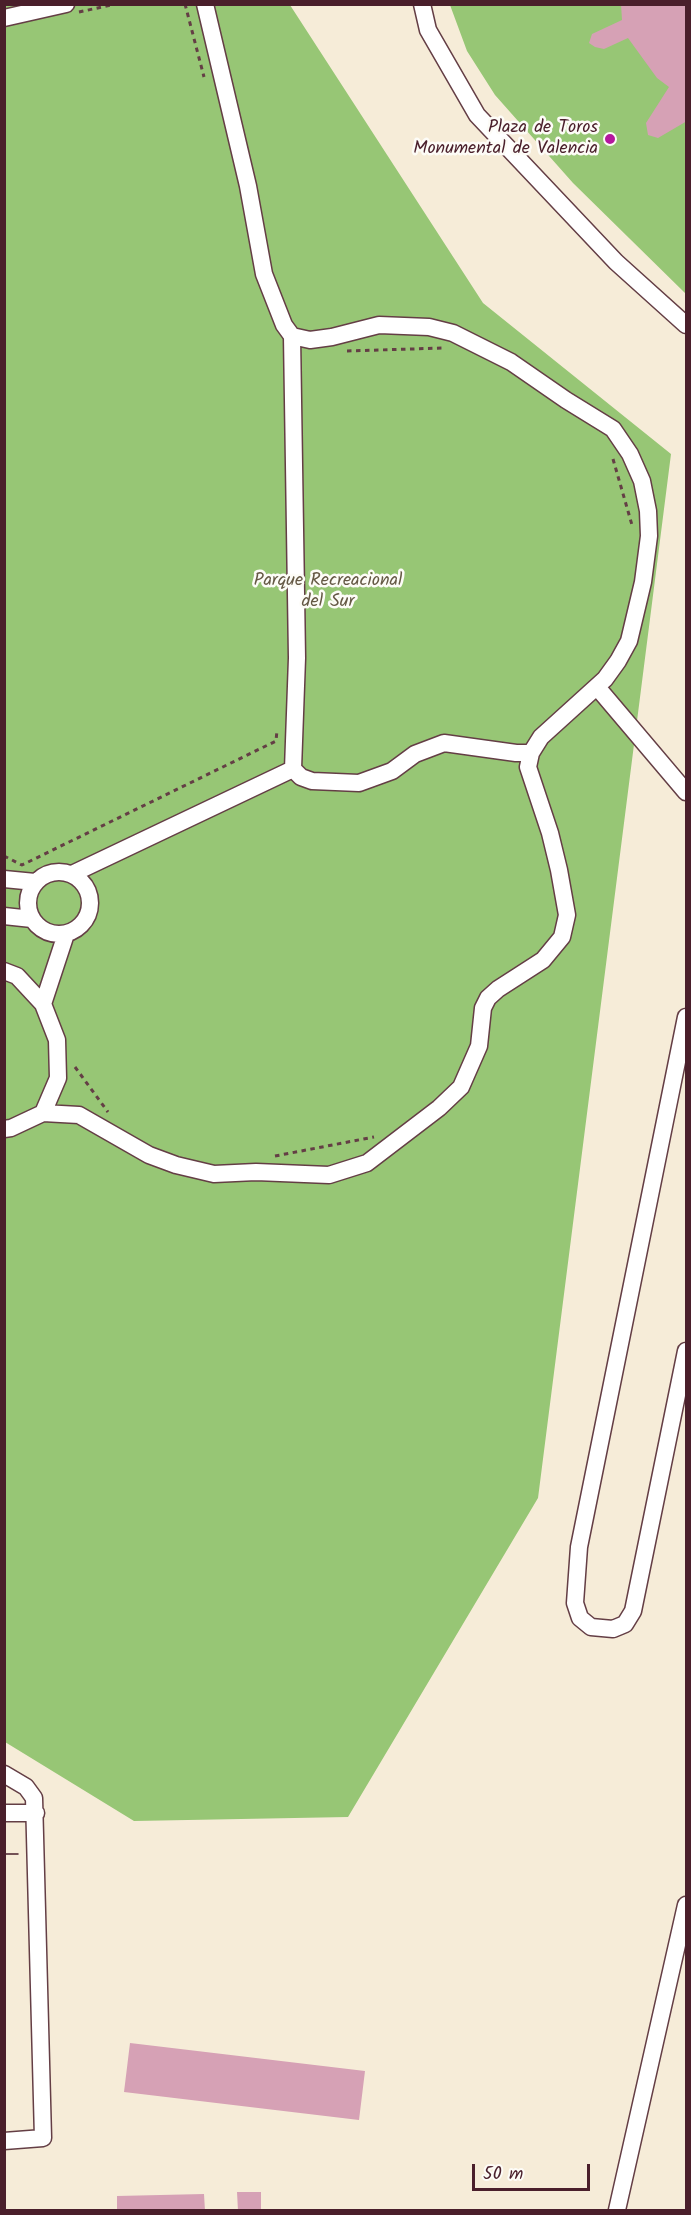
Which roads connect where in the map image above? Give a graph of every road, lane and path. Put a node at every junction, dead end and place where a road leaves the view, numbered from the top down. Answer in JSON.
{"nodes":[{"id":1,"x":66,"y":4,"type":"edge"},
{"id":2,"x":185,"y":4,"type":"edge"},
{"id":3,"x":205,"y":4,"type":"edge"},
{"id":4,"x":422,"y":4,"type":"edge"},
{"id":5,"x":4,"y":18,"type":"edge"},
{"id":6,"x":206,"y":83,"type":"dead end"},
{"id":7,"x":687,"y":325,"type":"edge"},
{"id":8,"x":292,"y":336,"type":"junction"},
{"id":9,"x":449,"y":348,"type":"dead end"},
{"id":10,"x":341,"y":351,"type":"dead end"},
{"id":11,"x":613,"y":457,"type":"dead end"},
{"id":12,"x":634,"y":533,"type":"dead end"},
{"id":13,"x":597,"y":687,"type":"junction"},
{"id":14,"x":277,"y":730,"type":"dead end"},
{"id":15,"x":531,"y":753,"type":"junction"},
{"id":16,"x":293,"y":769,"type":"junction"},
{"id":17,"x":687,"y":792,"type":"edge"},
{"id":18,"x":4,"y":856,"type":"edge"},
{"id":19,"x":72,"y":873,"type":"junction"},
{"id":20,"x":4,"y":879,"type":"edge"},
{"id":21,"x":35,"y":882,"type":"junction"},
{"id":22,"x":4,"y":916,"type":"edge"},
{"id":23,"x":32,"y":919,"type":"junction"},
{"id":24,"x":66,"y":934,"type":"junction"},
{"id":25,"x":4,"y":971,"type":"edge"},
{"id":26,"x":43,"y":1004,"type":"junction"},
{"id":27,"x":687,"y":1017,"type":"edge"},
{"id":28,"x":74,"y":1066,"type":"dead end"},
{"id":29,"x":43,"y":1113,"type":"junction"},
{"id":30,"x":111,"y":1116,"type":"dead end"},
{"id":31,"x":4,"y":1129,"type":"edge"},
{"id":32,"x":380,"y":1136,"type":"dead end"},
{"id":33,"x":274,"y":1156,"type":"dead end"},
{"id":34,"x":687,"y":1351,"type":"edge"},
{"id":35,"x":4,"y":1774,"type":"edge"},
{"id":36,"x":36,"y":1812,"type":"junction"},
{"id":37,"x":4,"y":1813,"type":"edge"},
{"id":38,"x":687,"y":1905,"type":"edge"},
{"id":39,"x":4,"y":2141,"type":"edge"},
{"id":40,"x":617,"y":2211,"type":"edge"}],
"edges":[{"from":1,"to":5,"type":"street"},
{"from":2,"to":6,"type":"path"},
{"from":3,"to":8,"type":"street"},
{"from":4,"to":7,"type":"street"},
{"from":8,"to":13,"type":"street"},
{"from":8,"to":16,"type":"street"},
{"from":9,"to":10,"type":"path"},
{"from":11,"to":12,"type":"path"},
{"from":13,"to":15,"type":"street"},
{"from":13,"to":17,"type":"street"},
{"from":14,"to":18,"type":"path"},
{"from":15,"to":16,"type":"street"},
{"from":15,"to":29,"type":"street"},
{"from":16,"to":19,"type":"street"},
{"from":19,"to":21,"type":"street"},
{"from":19,"to":24,"type":"street"},
{"from":20,"to":21,"type":"street"},
{"from":21,"to":23,"type":"street"},
{"from":22,"to":23,"type":"street"},
{"from":23,"to":24,"type":"street"},
{"from":24,"to":26,"type":"street"},
{"from":25,"to":26,"type":"street"},
{"from":26,"to":29,"type":"street"},
{"from":27,"to":34,"type":"street"},
{"from":28,"to":30,"type":"path"},
{"from":29,"to":31,"type":"street"},
{"from":32,"to":33,"type":"path"},
{"from":35,"to":36,"type":"street"},
{"from":36,"to":37,"type":"street"},
{"from":36,"to":39,"type":"street"},
{"from":38,"to":40,"type":"street"}]}
